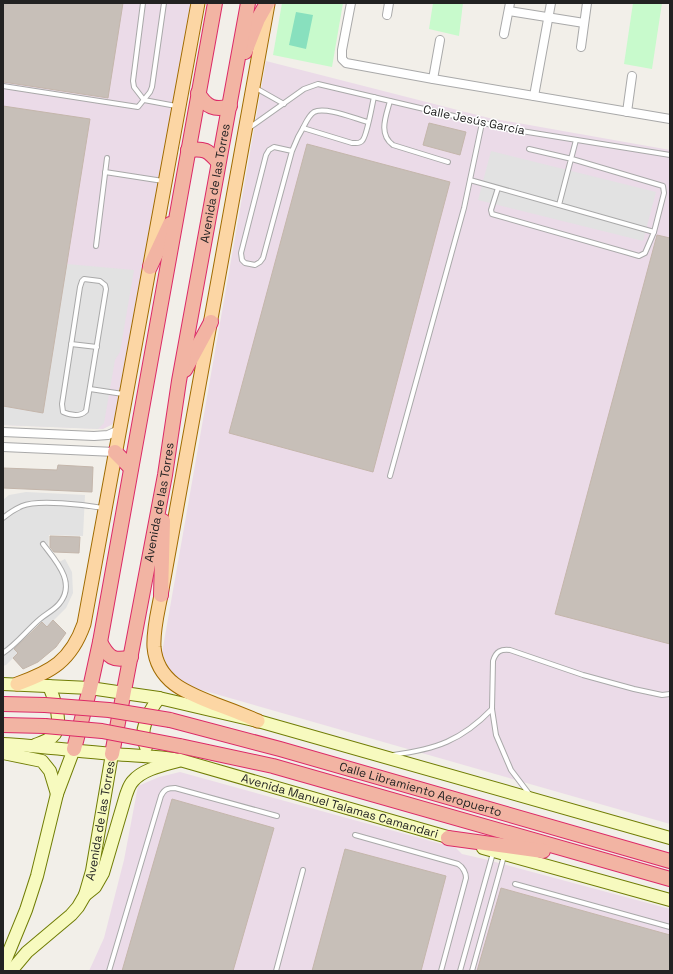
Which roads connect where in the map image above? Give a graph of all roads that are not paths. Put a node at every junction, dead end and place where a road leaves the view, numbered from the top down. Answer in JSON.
{"nodes":[{"id":1,"x":143,"y":3,"type":"edge"},
{"id":2,"x":164,"y":3,"type":"edge"},
{"id":3,"x":198,"y":3,"type":"edge"},
{"id":4,"x":215,"y":3,"type":"edge"},
{"id":5,"x":248,"y":3,"type":"edge"},
{"id":6,"x":267,"y":3,"type":"edge"},
{"id":7,"x":351,"y":3,"type":"edge"},
{"id":8,"x":389,"y":3,"type":"edge"},
{"id":9,"x":551,"y":3,"type":"edge"},
{"id":10,"x":587,"y":3,"type":"edge"},
{"id":11,"x":509,"y":7,"type":"edge"},
{"id":12,"x":388,"y":15,"type":"dead end"},
{"id":13,"x":549,"y":17,"type":"junction"},
{"id":14,"x":584,"y":23,"type":"junction"},
{"id":15,"x":504,"y":34,"type":"dead end"},
{"id":16,"x":440,"y":40,"type":"dead end"},
{"id":17,"x":581,"y":47,"type":"dead end"},
{"id":18,"x":235,"y":74,"type":"junction"},
{"id":19,"x":632,"y":76,"type":"dead end"},
{"id":20,"x":433,"y":80,"type":"junction"},
{"id":21,"x":3,"y":86,"type":"edge"},
{"id":22,"x":253,"y":86,"type":"junction"},
{"id":23,"x":198,"y":93,"type":"junction"},
{"id":24,"x":534,"y":96,"type":"junction"},
{"id":25,"x":374,"y":97,"type":"junction"},
{"id":26,"x":144,"y":100,"type":"junction"},
{"id":27,"x":390,"y":101,"type":"junction"},
{"id":28,"x":284,"y":104,"type":"junction"},
{"id":29,"x":179,"y":106,"type":"junction"},
{"id":30,"x":230,"y":106,"type":"junction"},
{"id":31,"x":627,"y":112,"type":"junction"},
{"id":32,"x":670,"y":119,"type":"edge"},
{"id":33,"x":368,"y":122,"type":"junction"},
{"id":34,"x":482,"y":122,"type":"junction"},
{"id":35,"x":303,"y":128,"type":"junction"},
{"id":36,"x":245,"y":131,"type":"junction"},
{"id":37,"x":576,"y":140,"type":"junction"},
{"id":38,"x":529,"y":149,"type":"dead end"},
{"id":39,"x":188,"y":150,"type":"junction"},
{"id":40,"x":292,"y":151,"type":"junction"},
{"id":41,"x":670,"y":155,"type":"edge"},
{"id":42,"x":107,"y":158,"type":"dead end"},
{"id":43,"x":572,"y":159,"type":"junction"},
{"id":44,"x":218,"y":162,"type":"junction"},
{"id":45,"x":448,"y":162,"type":"dead end"},
{"id":46,"x":104,"y":172,"type":"junction"},
{"id":47,"x":470,"y":180,"type":"junction"},
{"id":48,"x":165,"y":182,"type":"junction"},
{"id":49,"x":498,"y":188,"type":"junction"},
{"id":50,"x":179,"y":205,"type":"junction"},
{"id":51,"x":559,"y":205,"type":"junction"},
{"id":52,"x":654,"y":232,"type":"junction"},
{"id":53,"x":96,"y":246,"type":"dead end"},
{"id":54,"x":150,"y":267,"type":"junction"},
{"id":55,"x":211,"y":322,"type":"junction"},
{"id":56,"x":71,"y":344,"type":"junction"},
{"id":57,"x":97,"y":347,"type":"junction"},
{"id":58,"x":179,"y":381,"type":"junction"},
{"id":59,"x":90,"y":389,"type":"junction"},
{"id":60,"x":126,"y":394,"type":"junction"},
{"id":61,"x":119,"y":430,"type":"junction"},
{"id":62,"x":3,"y":432,"type":"edge"},
{"id":63,"x":3,"y":447,"type":"edge"},
{"id":64,"x":116,"y":452,"type":"junction"},
{"id":65,"x":131,"y":468,"type":"junction"},
{"id":66,"x":165,"y":475,"type":"junction"},
{"id":67,"x":390,"y":476,"type":"dead end"},
{"id":68,"x":106,"y":509,"type":"junction"},
{"id":69,"x":3,"y":518,"type":"edge"},
{"id":70,"x":43,"y":544,"type":"dead end"},
{"id":71,"x":161,"y":595,"type":"junction"},
{"id":72,"x":100,"y":642,"type":"junction"},
{"id":73,"x":3,"y":652,"type":"edge"},
{"id":74,"x":131,"y":657,"type":"junction"},
{"id":75,"x":3,"y":684,"type":"edge"},
{"id":76,"x":17,"y":684,"type":"junction"},
{"id":77,"x":49,"y":686,"type":"junction"},
{"id":78,"x":90,"y":688,"type":"junction"},
{"id":79,"x":124,"y":693,"type":"junction"},
{"id":80,"x":670,"y":694,"type":"edge"},
{"id":81,"x":159,"y":698,"type":"junction"},
{"id":82,"x":3,"y":704,"type":"edge"},
{"id":83,"x":492,"y":709,"type":"junction"},
{"id":84,"x":258,"y":721,"type":"junction"},
{"id":85,"x":3,"y":725,"type":"edge"},
{"id":86,"x":3,"y":744,"type":"edge"},
{"id":87,"x":32,"y":746,"type":"junction"},
{"id":88,"x":74,"y":749,"type":"junction"},
{"id":89,"x":3,"y":753,"type":"edge"},
{"id":90,"x":180,"y":753,"type":"junction"},
{"id":91,"x":112,"y":754,"type":"junction"},
{"id":92,"x":158,"y":756,"type":"junction"},
{"id":93,"x":386,"y":756,"type":"junction"},
{"id":94,"x":56,"y":794,"type":"junction"},
{"id":95,"x":533,"y":798,"type":"junction"},
{"id":96,"x":277,"y":816,"type":"dead end"},
{"id":97,"x":355,"y":835,"type":"dead end"},
{"id":98,"x":448,"y":838,"type":"junction"},
{"id":99,"x":670,"y":838,"type":"edge"},
{"id":100,"x":499,"y":852,"type":"junction"},
{"id":101,"x":595,"y":859,"type":"junction"},
{"id":102,"x":670,"y":861,"type":"edge"},
{"id":103,"x":303,"y":870,"type":"dead end"},
{"id":104,"x":670,"y":879,"type":"edge"},
{"id":105,"x":515,"y":884,"type":"dead end"},
{"id":106,"x":85,"y":895,"type":"junction"},
{"id":107,"x":670,"y":900,"type":"edge"},
{"id":108,"x":670,"y":926,"type":"edge"},
{"id":109,"x":3,"y":966,"type":"edge"},
{"id":110,"x":11,"y":971,"type":"edge"},
{"id":111,"x":109,"y":971,"type":"edge"},
{"id":112,"x":276,"y":971,"type":"edge"},
{"id":113,"x":441,"y":971,"type":"edge"},
{"id":114,"x":460,"y":971,"type":"edge"},
{"id":115,"x":472,"y":971,"type":"edge"}],
"edges":[{"from":1,"to":26,"type":"lane"},
{"from":2,"to":26,"type":"lane"},
{"from":3,"to":29,"type":"main road"},
{"from":4,"to":23,"type":"highway"},
{"from":5,"to":18,"type":"highway","name":"Avenida de las Torres"},
{"from":6,"to":18,"type":"highway"},
{"from":6,"to":22,"type":"main road","name":"Avenida de las Torres"},
{"from":7,"to":20,"type":"street"},
{"from":8,"to":12,"type":"street"},
{"from":9,"to":13,"type":"street"},
{"from":10,"to":14,"type":"street"},
{"from":11,"to":13,"type":"street"},
{"from":11,"to":15,"type":"street"},
{"from":13,"to":14,"type":"street"},
{"from":13,"to":24,"type":"street"},
{"from":14,"to":17,"type":"street"},
{"from":16,"to":20,"type":"street"},
{"from":18,"to":30,"type":"highway","name":"Avenida de las Torres"},
{"from":19,"to":31,"type":"street"},
{"from":20,"to":24,"type":"street"},
{"from":21,"to":26,"type":"lane"},
{"from":22,"to":28,"type":"lane"},
{"from":22,"to":36,"type":"main road","name":"Avenida de las Torres"},
{"from":23,"to":30,"type":"highway"},
{"from":23,"to":39,"type":"highway"},
{"from":24,"to":31,"type":"street"},
{"from":25,"to":27,"type":"lane","name":"Calle Jesús García"},
{"from":25,"to":28,"type":"lane","name":"Calle Jesús García"},
{"from":25,"to":33,"type":"lane"},
{"from":26,"to":29,"type":"lane"},
{"from":27,"to":34,"type":"lane","name":"Calle Jesús García"},
{"from":27,"to":45,"type":"lane"},
{"from":28,"to":36,"type":"lane","name":"Calle Jesús García"},
{"from":29,"to":48,"type":"main road"},
{"from":30,"to":44,"type":"highway","name":"Avenida de las Torres"},
{"from":31,"to":32,"type":"street"},
{"from":33,"to":35,"type":"lane"},
{"from":33,"to":35,"type":"lane"},
{"from":34,"to":37,"type":"lane","name":"Calle Jesús García"},
{"from":34,"to":47,"type":"lane"},
{"from":35,"to":40,"type":"lane"},
{"from":36,"to":55,"type":"main road","name":"Avenida de las Torres"},
{"from":37,"to":41,"type":"lane","name":"Calle Jesús García"},
{"from":37,"to":43,"type":"lane"},
{"from":38,"to":43,"type":"lane"},
{"from":39,"to":44,"type":"highway"},
{"from":39,"to":50,"type":"highway"},
{"from":40,"to":40,"type":"lane"},
{"from":42,"to":46,"type":"lane"},
{"from":43,"to":51,"type":"lane"},
{"from":43,"to":52,"type":"lane"},
{"from":44,"to":58,"type":"highway","name":"Avenida de las Torres"},
{"from":46,"to":48,"type":"lane"},
{"from":46,"to":53,"type":"lane"},
{"from":47,"to":49,"type":"lane"},
{"from":47,"to":67,"type":"lane"},
{"from":48,"to":54,"type":"main road"},
{"from":49,"to":51,"type":"lane"},
{"from":49,"to":52,"type":"lane"},
{"from":50,"to":54,"type":"highway"},
{"from":50,"to":65,"type":"highway"},
{"from":51,"to":52,"type":"lane"},
{"from":54,"to":60,"type":"main road"},
{"from":55,"to":58,"type":"highway"},
{"from":55,"to":71,"type":"main road","name":"Avenida de las Torres"},
{"from":56,"to":57,"type":"lane"},
{"from":56,"to":57,"type":"lane"},
{"from":56,"to":59,"type":"lane"},
{"from":57,"to":59,"type":"lane"},
{"from":58,"to":66,"type":"highway","name":"Avenida de las Torres"},
{"from":59,"to":60,"type":"lane"},
{"from":60,"to":61,"type":"main road"},
{"from":61,"to":62,"type":"street"},
{"from":61,"to":64,"type":"main road"},
{"from":63,"to":64,"type":"street"},
{"from":64,"to":65,"type":"highway"},
{"from":64,"to":68,"type":"main road"},
{"from":65,"to":72,"type":"highway"},
{"from":66,"to":71,"type":"highway"},
{"from":66,"to":74,"type":"highway","name":"Avenida de las Torres"},
{"from":68,"to":69,"type":"lane"},
{"from":68,"to":76,"type":"main road"},
{"from":70,"to":73,"type":"lane"},
{"from":71,"to":84,"type":"main road","name":"Avenida de las Torres"},
{"from":72,"to":74,"type":"highway"},
{"from":72,"to":78,"type":"highway"},
{"from":74,"to":79,"type":"highway","name":"Avenida de las Torres"},
{"from":75,"to":76,"type":"main road"},
{"from":76,"to":77,"type":"main road"},
{"from":77,"to":78,"type":"main road"},
{"from":77,"to":87,"type":"main road"},
{"from":78,"to":79,"type":"main road"},
{"from":78,"to":88,"type":"highway"},
{"from":79,"to":81,"type":"main road"},
{"from":79,"to":91,"type":"highway","name":"Avenida de las Torres"},
{"from":80,"to":83,"type":"lane"},
{"from":81,"to":84,"type":"main road"},
{"from":81,"to":92,"type":"main road"},
{"from":82,"to":102,"type":"highway","name":"Calle Libramiento Aeropuerto","bridge":true},
{"from":83,"to":93,"type":"lane"},
{"from":83,"to":95,"type":"lane"},
{"from":84,"to":93,"type":"main road"},
{"from":85,"to":90,"type":"highway","name":"Calle Libramiento Aeropuerto","bridge":true},
{"from":86,"to":87,"type":"main road","name":"Avenida Manuel Talamas Camandari"},
{"from":87,"to":88,"type":"main road","name":"Avenida Manuel Talamas Camandari"},
{"from":88,"to":91,"type":"main road","name":"Avenida Manuel Talamas Camandari"},
{"from":88,"to":94,"type":"main road"},
{"from":89,"to":94,"type":"main road"},
{"from":90,"to":92,"type":"main road","name":"Avenida Manuel Talamas Camandari"},
{"from":90,"to":98,"type":"main road","name":"Avenida Manuel Talamas Camandari"},
{"from":90,"to":101,"type":"highway","name":"Calle Libramiento Aeropuerto"},
{"from":90,"to":106,"type":"main road"},
{"from":91,"to":92,"type":"main road","name":"Avenida Manuel Talamas Camandari"},
{"from":91,"to":106,"type":"main road","name":"Avenida de las Torres"},
{"from":93,"to":95,"type":"main road"},
{"from":94,"to":109,"type":"main road"},
{"from":95,"to":99,"type":"main road"},
{"from":96,"to":111,"type":"lane"},
{"from":97,"to":113,"type":"lane"},
{"from":98,"to":100,"type":"main road","name":"Avenida Manuel Talamas Camandari"},
{"from":98,"to":101,"type":"highway"},
{"from":100,"to":107,"type":"main road","name":"Avenida Manuel Talamas Camandari"},
{"from":100,"to":114,"type":"lane"},
{"from":100,"to":115,"type":"lane"},
{"from":101,"to":104,"type":"highway","name":"Calle Libramiento Aeropuerto"},
{"from":103,"to":112,"type":"lane"},
{"from":105,"to":108,"type":"lane"},
{"from":106,"to":110,"type":"main road","name":"Avenida de las Torres"}]}
